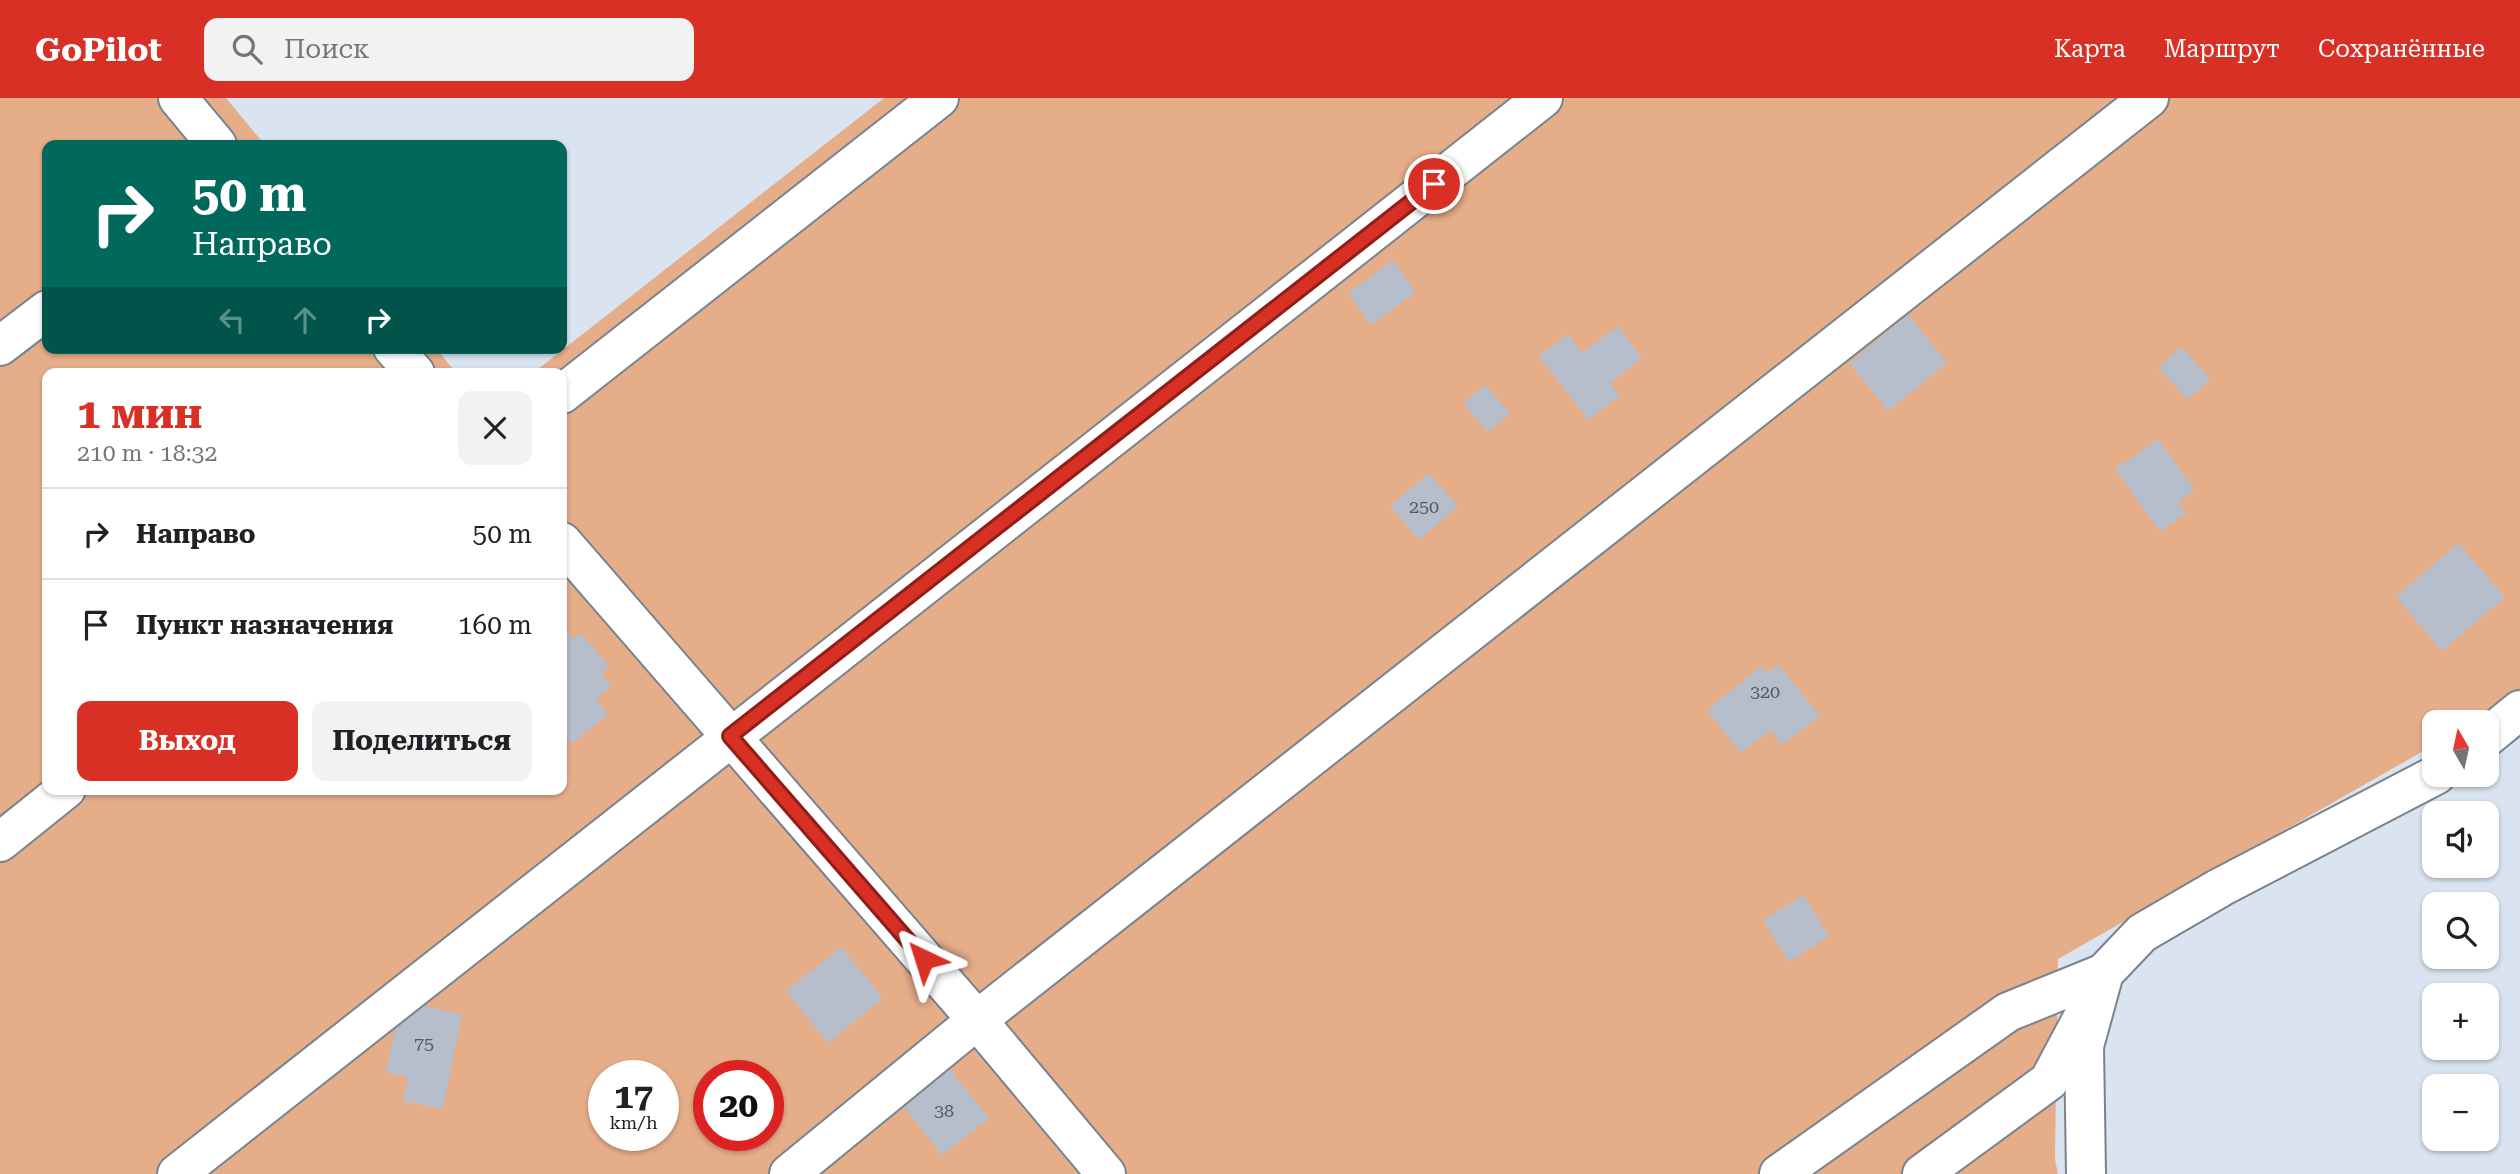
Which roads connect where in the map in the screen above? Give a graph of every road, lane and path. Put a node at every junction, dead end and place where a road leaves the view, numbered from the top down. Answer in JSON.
{"nodes":[{"id":1,"x":178,"y":98,"type":"edge"},
{"id":2,"x":939,"y":98,"type":"edge"},
{"id":3,"x":1544,"y":98,"type":"edge"},
{"id":4,"x":2149,"y":98,"type":"edge"},
{"id":5,"x":213,"y":140,"type":"edge"},
{"id":6,"x":42,"y":314,"type":"edge"},
{"id":7,"x":0,"y":346,"type":"edge"},
{"id":8,"x":398,"y":354,"type":"edge"},
{"id":9,"x":411,"y":368,"type":"edge"},
{"id":10,"x":567,"y":390,"type":"edge"},
{"id":11,"x":567,"y":548,"type":"edge"},
{"id":12,"x":2520,"y":709,"type":"edge"},
{"id":13,"x":2499,"y":727,"type":"edge"},
{"id":14,"x":730,"y":736,"type":"junction"},
{"id":15,"x":2422,"y":782,"type":"edge"},
{"id":16,"x":59,"y":795,"type":"edge"},
{"id":17,"x":0,"y":842,"type":"edge"},
{"id":18,"x":2104,"y":973,"type":"junction"},
{"id":19,"x":977,"y":1020,"type":"junction"},
{"id":20,"x":177,"y":1174,"type":"edge"},
{"id":21,"x":789,"y":1174,"type":"edge"},
{"id":22,"x":1106,"y":1174,"type":"edge"},
{"id":23,"x":1779,"y":1174,"type":"edge"},
{"id":24,"x":1922,"y":1174,"type":"edge"},
{"id":25,"x":2086,"y":1174,"type":"edge"}],
"edges":[{"from":1,"to":5,"type":"street"},
{"from":2,"to":10,"type":"street"},
{"from":3,"to":14,"type":"street"},
{"from":4,"to":19,"type":"street"},
{"from":6,"to":7,"type":"street"},
{"from":8,"to":9,"type":"street"},
{"from":11,"to":14,"type":"street"},
{"from":12,"to":13,"type":"street"},
{"from":14,"to":19,"type":"street"},
{"from":14,"to":20,"type":"street"},
{"from":15,"to":18,"type":"street"},
{"from":16,"to":17,"type":"street"},
{"from":18,"to":23,"type":"street"},
{"from":18,"to":24,"type":"street"},
{"from":18,"to":25,"type":"street"},
{"from":19,"to":21,"type":"street"},
{"from":19,"to":22,"type":"street"}]}
